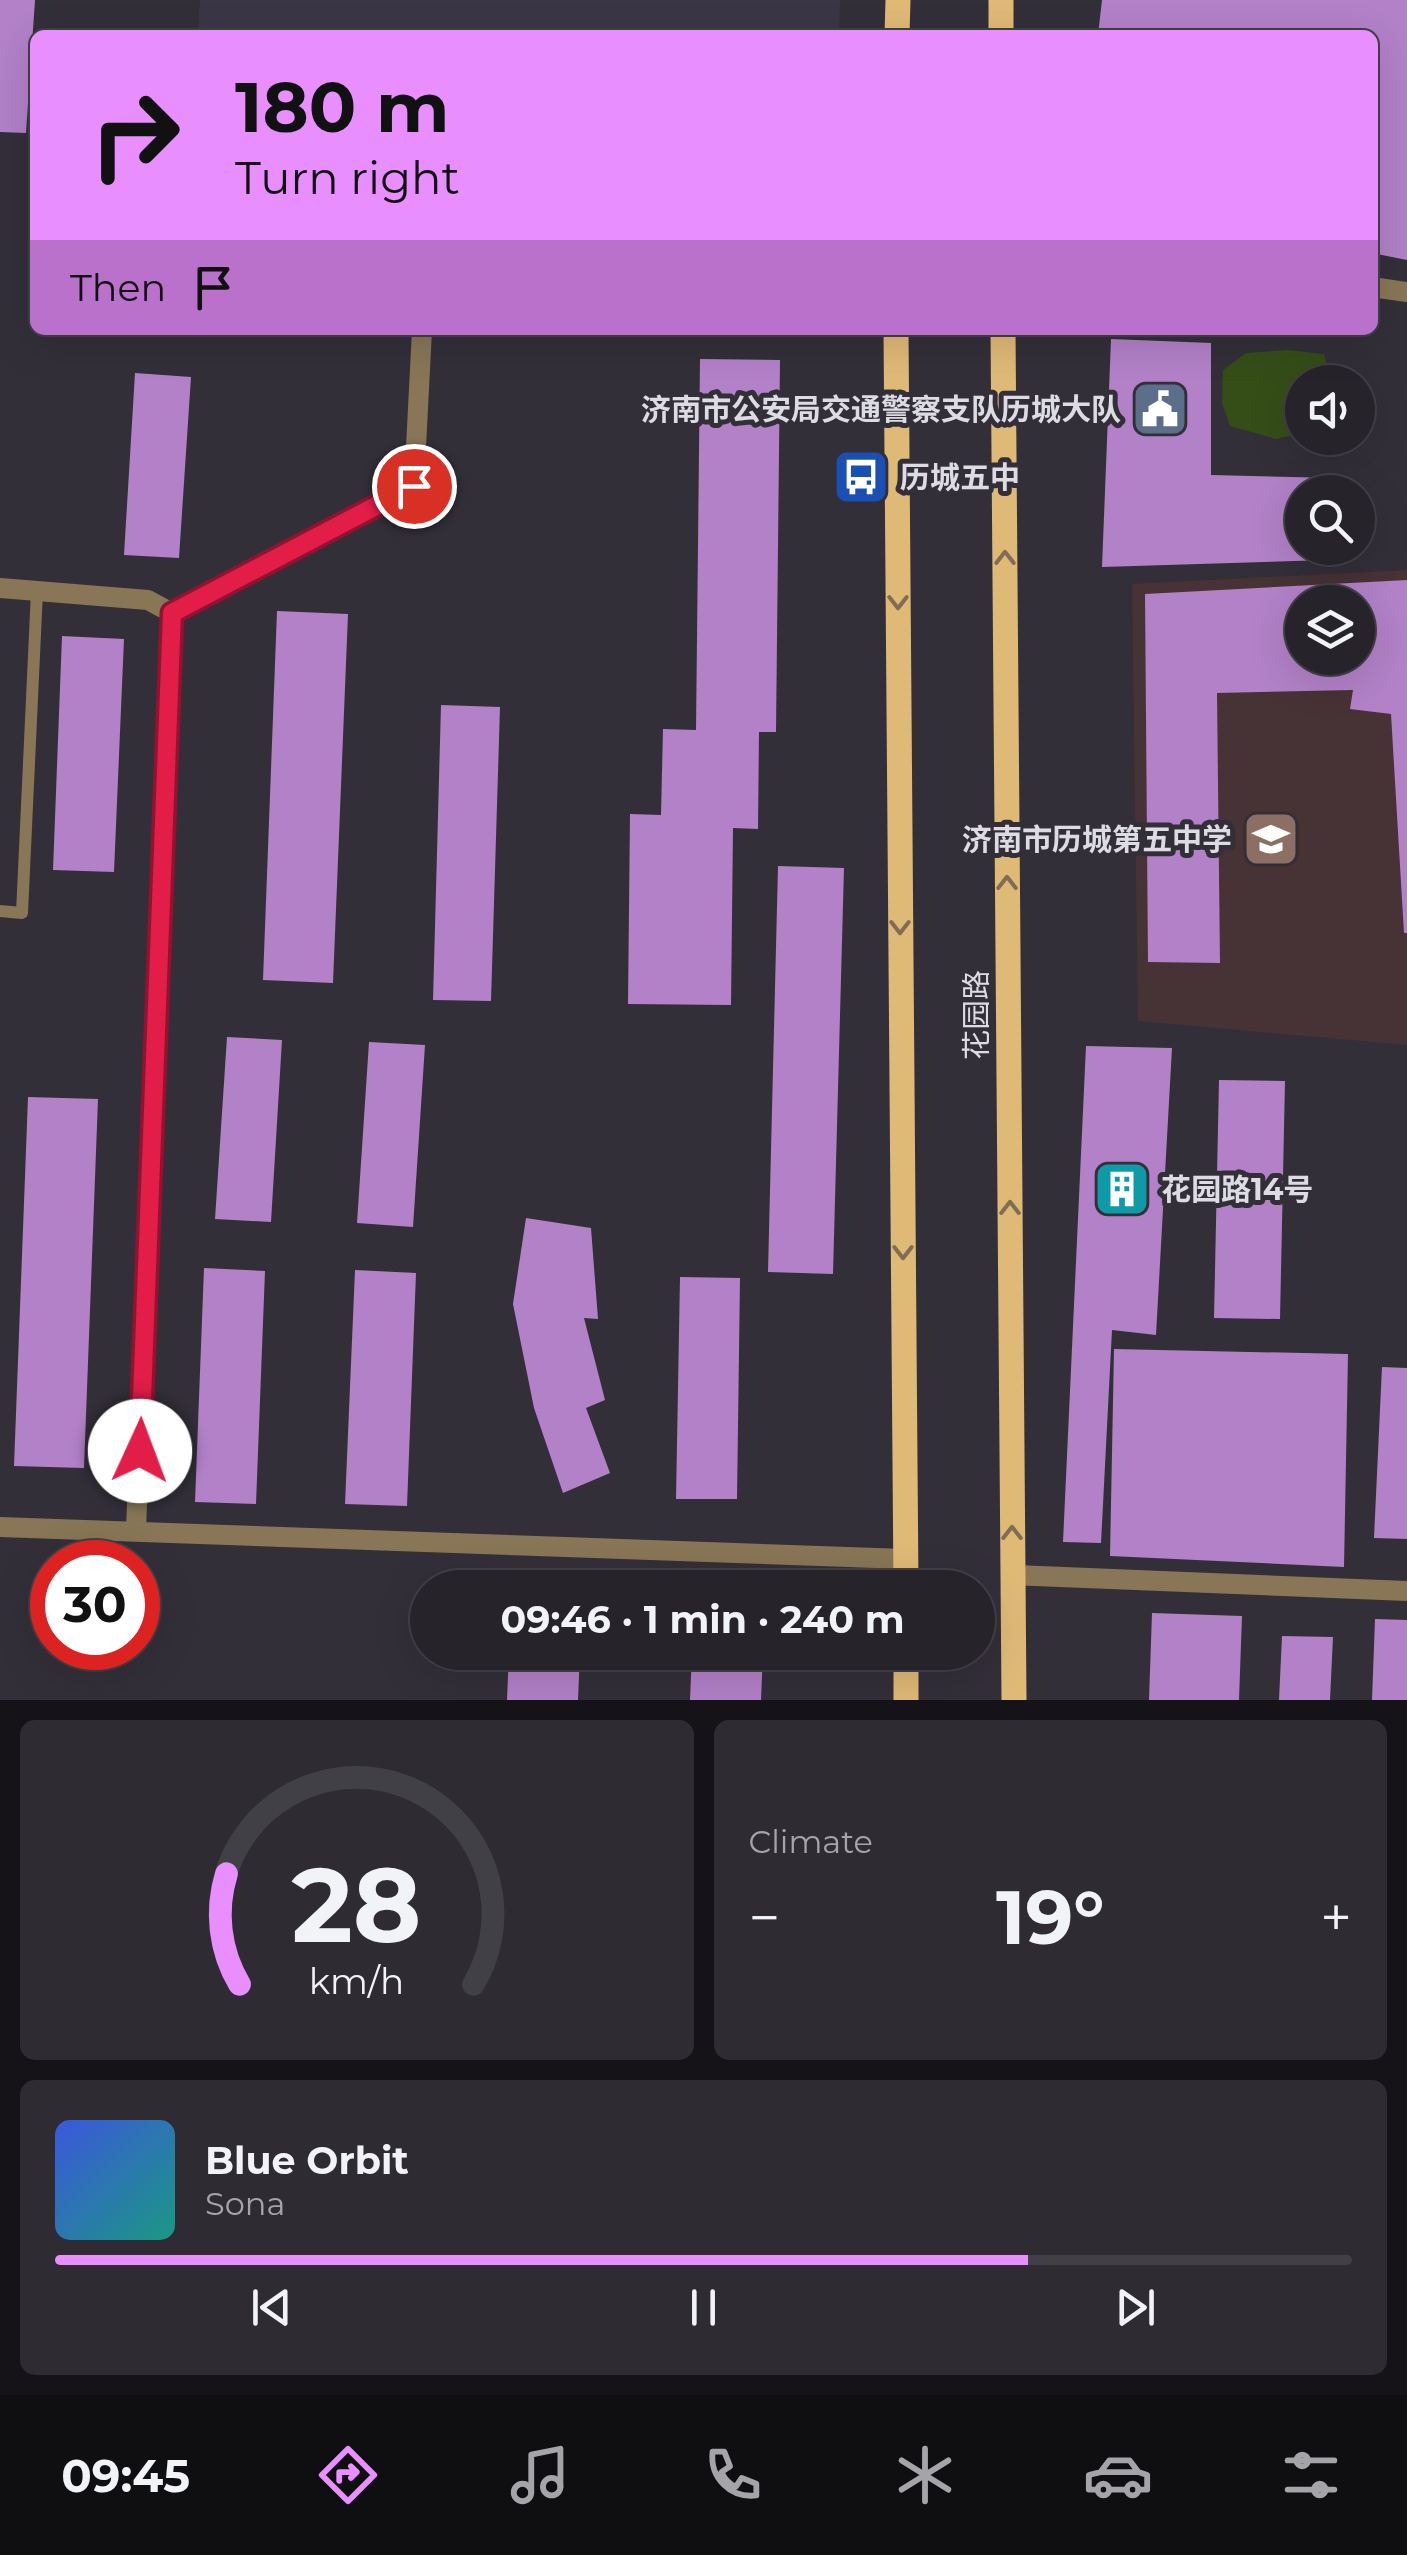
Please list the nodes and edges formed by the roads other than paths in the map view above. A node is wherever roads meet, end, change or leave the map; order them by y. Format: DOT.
graph roads {
  1 [pos="898,0"];
  2 [pos="1000,0"];
  3 [pos="898,30"];
  4 [pos="1001,30"];
  5 [pos="1378,288"];
  6 [pos="1407,292"];
  7 [pos="422,335"];
  8 [pos="896,335"];
  9 [pos="1003,335"];
  10 [pos="0,588"];
  11 [pos="38,591"];
  12 [pos="172,613"];
  13 [pos="0,911"];
  14 [pos="0,1527"];
  15 [pos="136,1530"];
  16 [pos="905,1559"];
  17 [pos="905,1570"];
  18 [pos="1012,1575"];
  19 [pos="1407,1591"];
  20 [pos="906,1670"];
  21 [pos="906,1700"];
  22 [pos="1014,1700"];
  1 -- 3 [label="main road"];
  2 -- 4 [label="main road"];
  5 -- 6 [label="street"];
  7 -- 12 [label="street"];
  8 -- 16 [label="main road, one-way"];
  18 -- 9 [label="main road, 花园路, one-way"];
  10 -- 11 [label="street"];
  11 -- 12 [label="street"];
  11 -- 13 [label="lane"];
  12 -- 15 [label="street"];
  14 -- 15 [label="street"];
  15 -- 16 [label="street"];
  16 -- 17 [label="main road"];
  18 -- 19 [label="street"];
  18 -- 22 [label="main road, 花园路"];
  20 -- 21 [label="main road"];
}
